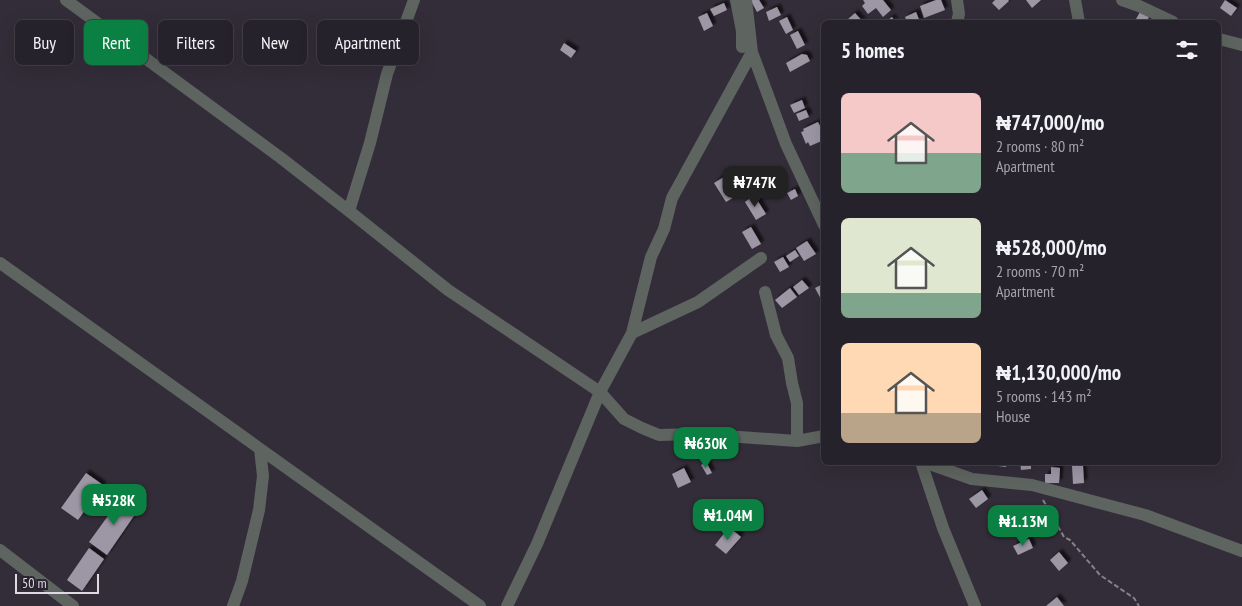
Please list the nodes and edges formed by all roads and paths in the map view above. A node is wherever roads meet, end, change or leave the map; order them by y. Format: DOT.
graph roads {
  1 [pos="66,0"];
  2 [pos="414,0"];
  3 [pos="736,0"];
  4 [pos="746,0"];
  5 [pos="957,0"];
  6 [pos="1075,0"];
  7 [pos="1122,0"];
  8 [pos="958,20"];
  9 [pos="1079,20"];
  10 [pos="1169,20"];
  11 [pos="1221,40"];
  12 [pos="1242,45"];
  13 [pos="747,50"];
  14 [pos="349,210"];
  15 [pos="821,219"];
  16 [pos="761,258"];
  17 [pos="0,264"];
  18 [pos="765,292"];
  19 [pos="632,333"];
  20 [pos="600,392"];
  21 [pos="821,436"];
  22 [pos="797,440"];
  23 [pos="260,449"];
  24 [pos="923,465"];
  25 [pos="931,465"];
  26 [pos="1032,485"];
  27 [pos="0,550"];
  28 [pos="1242,551"];
  29 [pos="73,606"];
  30 [pos="233,606"];
  31 [pos="480,606"];
  32 [pos="507,606"];
  33 [pos="975,606"];
  34 [pos="1139,606"];
  1 -- 14 [label="street"];
  2 -- 14 [label="street"];
  3 -- 13 [label="street"];
  4 -- 13 [label="street"];
  5 -- 8 [label="street"];
  6 -- 9 [label="street"];
  7 -- 10 [label="street"];
  11 -- 12 [label="street"];
  13 -- 15 [label="street"];
  13 -- 19 [label="street"];
  14 -- 20 [label="street"];
  16 -- 19 [label="street"];
  17 -- 23 [label="street"];
  18 -- 22 [label="street"];
  19 -- 20 [label="street"];
  20 -- 22 [label="street"];
  20 -- 32 [label="street"];
  21 -- 22 [label="street"];
  23 -- 30 [label="street"];
  23 -- 31 [label="street"];
  24 -- 33 [label="street"];
  25 -- 26 [label="street"];
  26 -- 28 [label="street"];
  26 -- 34 [label="path"];
  27 -- 29 [label="street"];
}
